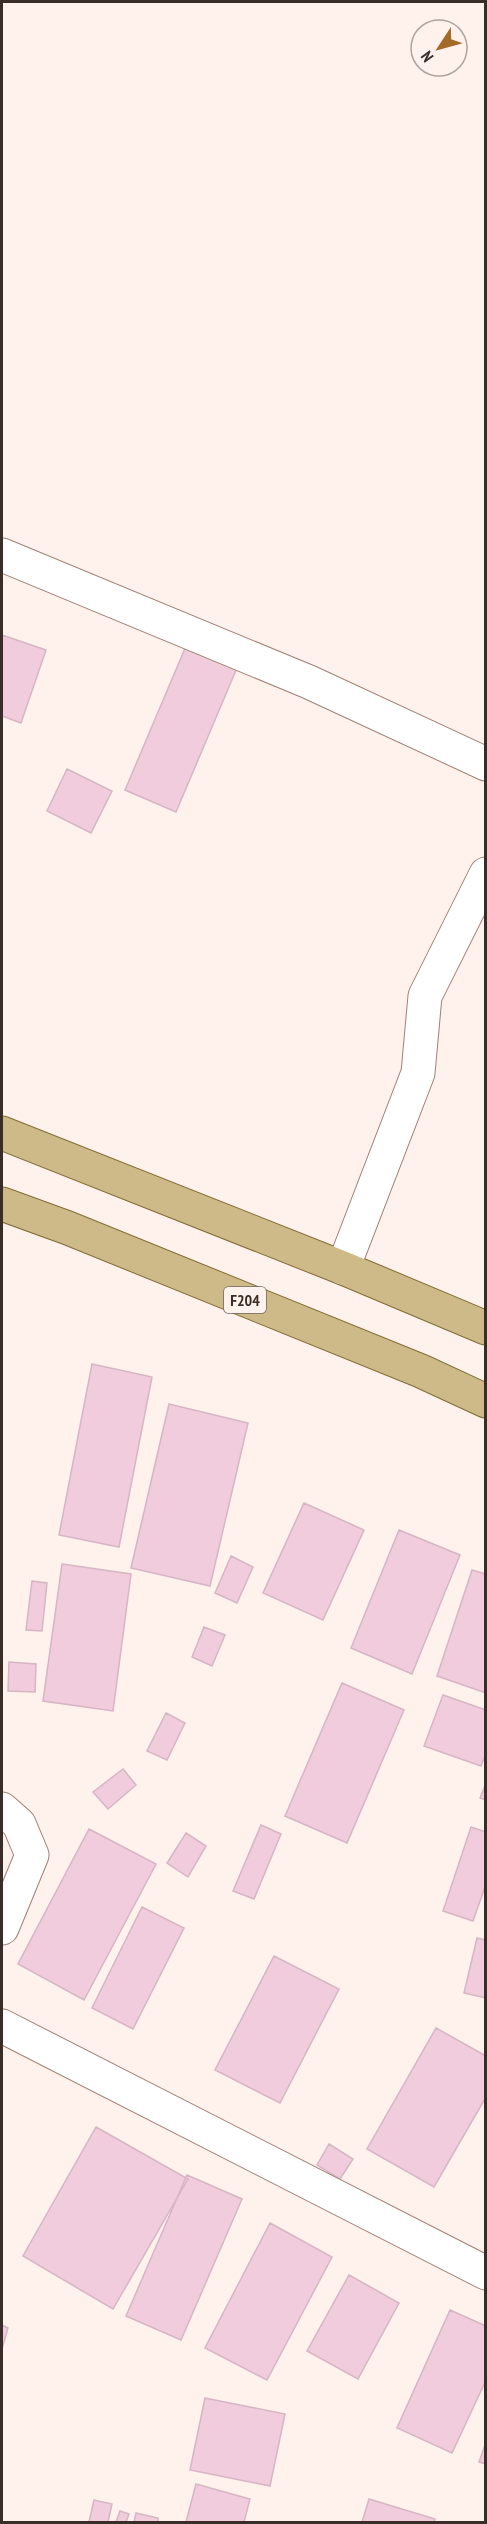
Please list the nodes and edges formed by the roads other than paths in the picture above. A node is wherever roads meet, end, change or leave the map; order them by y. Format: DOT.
graph roads {
  1 [pos="2,555"];
  2 [pos="486,764"];
  3 [pos="486,874"];
  4 [pos="2,1133"];
  5 [pos="2,1204"];
  6 [pos="343,1268"];
  7 [pos="486,1328"];
  8 [pos="486,1401"];
  9 [pos="2,1809"];
  10 [pos="2,1928"];
  11 [pos="2,2026"];
  12 [pos="486,2273"];
  1 -- 2 [label="street"];
  3 -- 6 [label="street"];
  4 -- 6 [label="main road"];
  5 -- 8 [label="main road, F204"];
  6 -- 7 [label="main road"];
  9 -- 10 [label="street"];
  11 -- 12 [label="street"];
}
